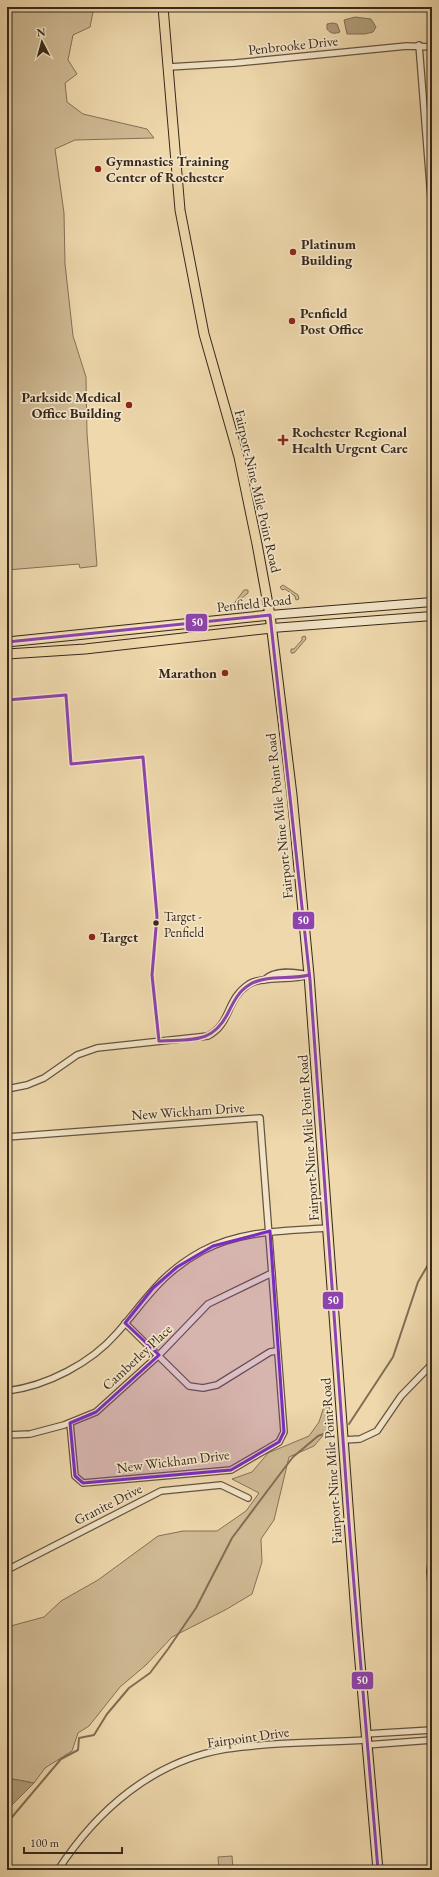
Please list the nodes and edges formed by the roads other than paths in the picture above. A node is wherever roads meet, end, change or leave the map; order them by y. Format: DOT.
graph roads {
  1 [pos="163,7"];
  2 [pos="419,46"];
  3 [pos="432,47"];
  4 [pos="169,67"];
  5 [pos="432,211"];
  6 [pos="432,602"];
  7 [pos="270,615"];
  8 [pos="432,616"];
  9 [pos="272,628"];
  10 [pos="7,642"];
  11 [pos="7,654"];
  12 [pos="309,975"];
  13 [pos="7,1089"];
  14 [pos="7,1137"];
  15 [pos="328,1228"];
  16 [pos="270,1231"];
  17 [pos="272,1273"];
  18 [pos="125,1323"];
  19 [pos="277,1351"];
  20 [pos="159,1355"];
  21 [pos="432,1364"];
  22 [pos="7,1391"];
  23 [pos="70,1423"];
  24 [pos="7,1435"];
  25 [pos="344,1440"];
  26 [pos="248,1498"];
  27 [pos="432,1557"];
  28 [pos="7,1570"];
  29 [pos="432,1592"];
  30 [pos="432,1730"];
  31 [pos="366,1740"];
  32 [pos="432,1740"];
  33 [pos="58,1870"];
  34 [pos="378,1870"];
  1 -- 4 [label="main road, Fairport-Nine Mile Point Road"];
  2 -- 3 [label="street, Penbrooke Drive"];
  2 -- 4 [label="street, Penbrooke Drive"];
  2 -- 5 [label="street"];
  4 -- 7 [label="main road, Fairport-Nine Mile Point Road"];
  6 -- 7 [label="main road, Penfield Road"];
  7 -- 9 [label="main road, Fairport-Nine Mile Point Road"];
  7 -- 10 [label="main road, Penfield Road"];
  8 -- 9 [label="main road, Penfield Road"];
  9 -- 11 [label="main road, Penfield Road"];
  9 -- 12 [label="main road, Fairport-Nine Mile Point Road"];
  12 -- 13 [label="street"];
  12 -- 15 [label="main road, Fairport-Nine Mile Point Road"];
  14 -- 16 [label="street, New Wickham Drive"];
  15 -- 16 [label="street"];
  15 -- 25 [label="main road, Fairport-Nine Mile Point Road"];
  16 -- 17 [label="street, New Wickham Drive"];
  16 -- 18 [label="street"];
  17 -- 19 [label="street, New Wickham Drive"];
  17 -- 20 [label="street, Camberley Place"];
  18 -- 20 [label="street"];
  18 -- 22 [label="street"];
  19 -- 20 [label="street"];
  19 -- 23 [label="street, New Wickham Drive"];
  20 -- 23 [label="street, Camberley Place"];
  21 -- 25 [label="street"];
  23 -- 24 [label="street, Camberley Place"];
  25 -- 31 [label="main road, Fairport-Nine Mile Point Road"];
  26 -- 28 [label="street, Granite Drive"];
  27 -- 29 [label="street"];
  30 -- 31 [label="street"];
  31 -- 32 [label="street"];
  31 -- 33 [label="street, Fairpoint Drive"];
  31 -- 34 [label="main road, Fairport-Nine Mile Point Road"];
}
